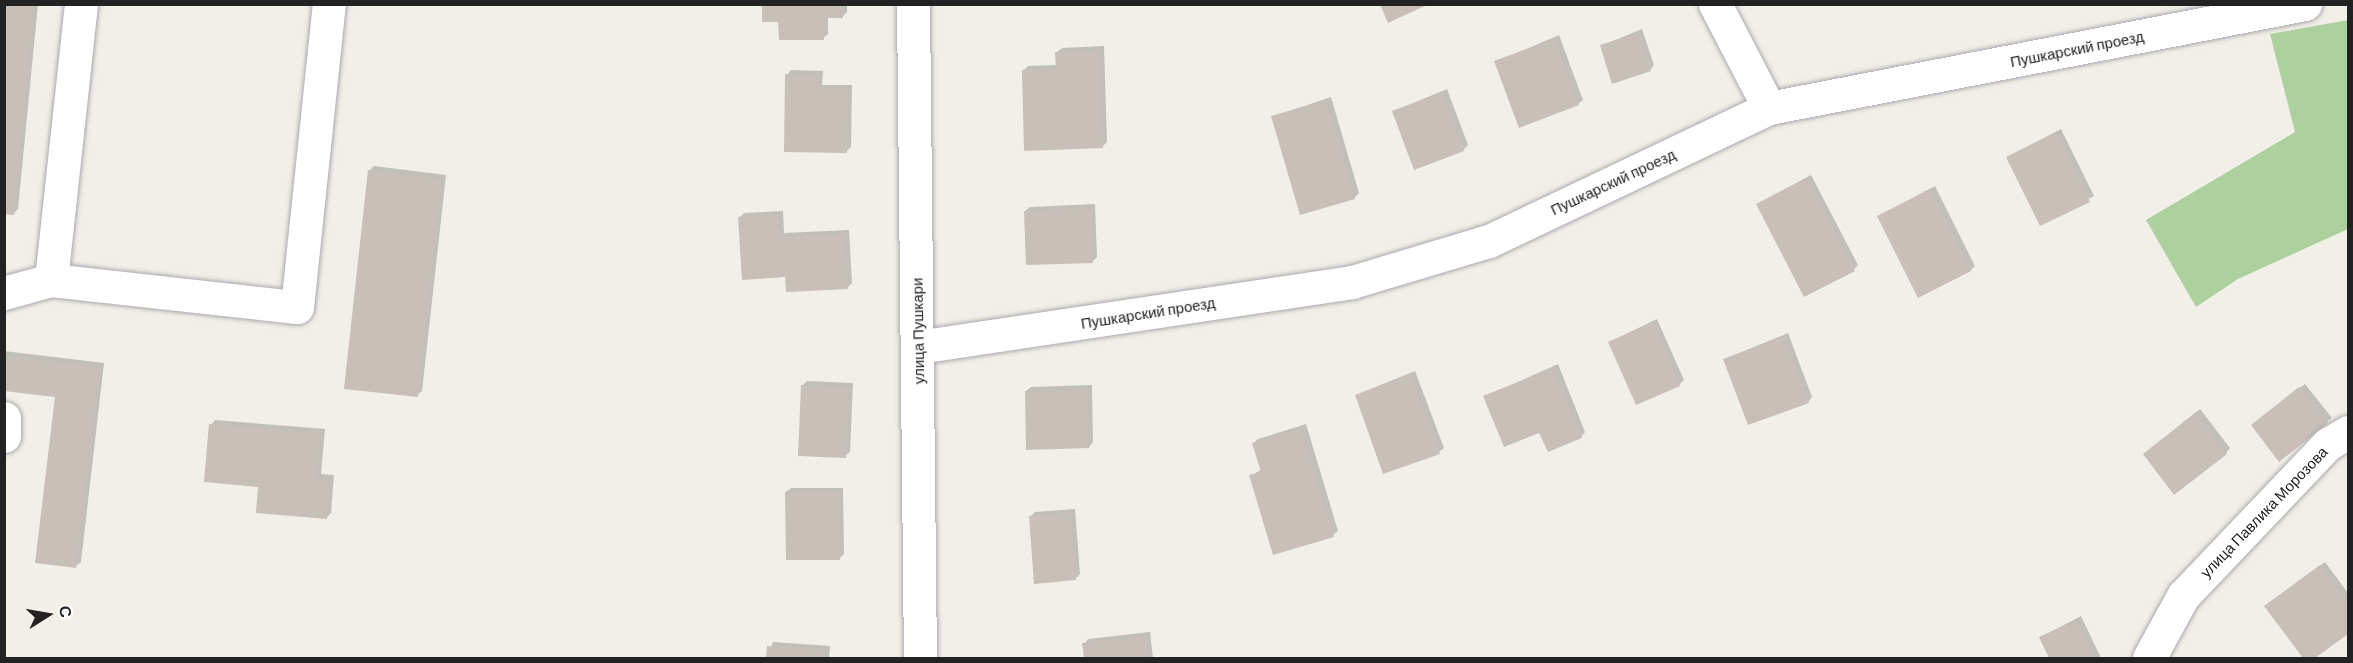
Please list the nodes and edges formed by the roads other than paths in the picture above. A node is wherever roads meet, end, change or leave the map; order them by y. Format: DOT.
graph roads {
  1 [pos="81,4"];
  2 [pos="329,4"];
  3 [pos="913,4"];
  4 [pos="1715,4"];
  5 [pos="2305,4"];
  6 [pos="1769,108"];
  7 [pos="51,280"];
  8 [pos="4,292"];
  9 [pos="918,347"];
  10 [pos="4,418"];
  11 [pos="2349,432"];
  12 [pos="4,436"];
  13 [pos="920,658"];
  14 [pos="2148,658"];
  1 -- 7 [label="street"];
  2 -- 7 [label="street"];
  3 -- 9 [label="street, улица Пушкари"];
  4 -- 6 [label="street"];
  5 -- 6 [label="street, Пушкарский проезд"];
  6 -- 9 [label="street, Пушкарский проезд"];
  7 -- 8 [label="street"];
  9 -- 13 [label="street, улица Пушкари"];
  10 -- 12 [label="street"];
  11 -- 14 [label="street, улица Павлика Морозова"];
}
